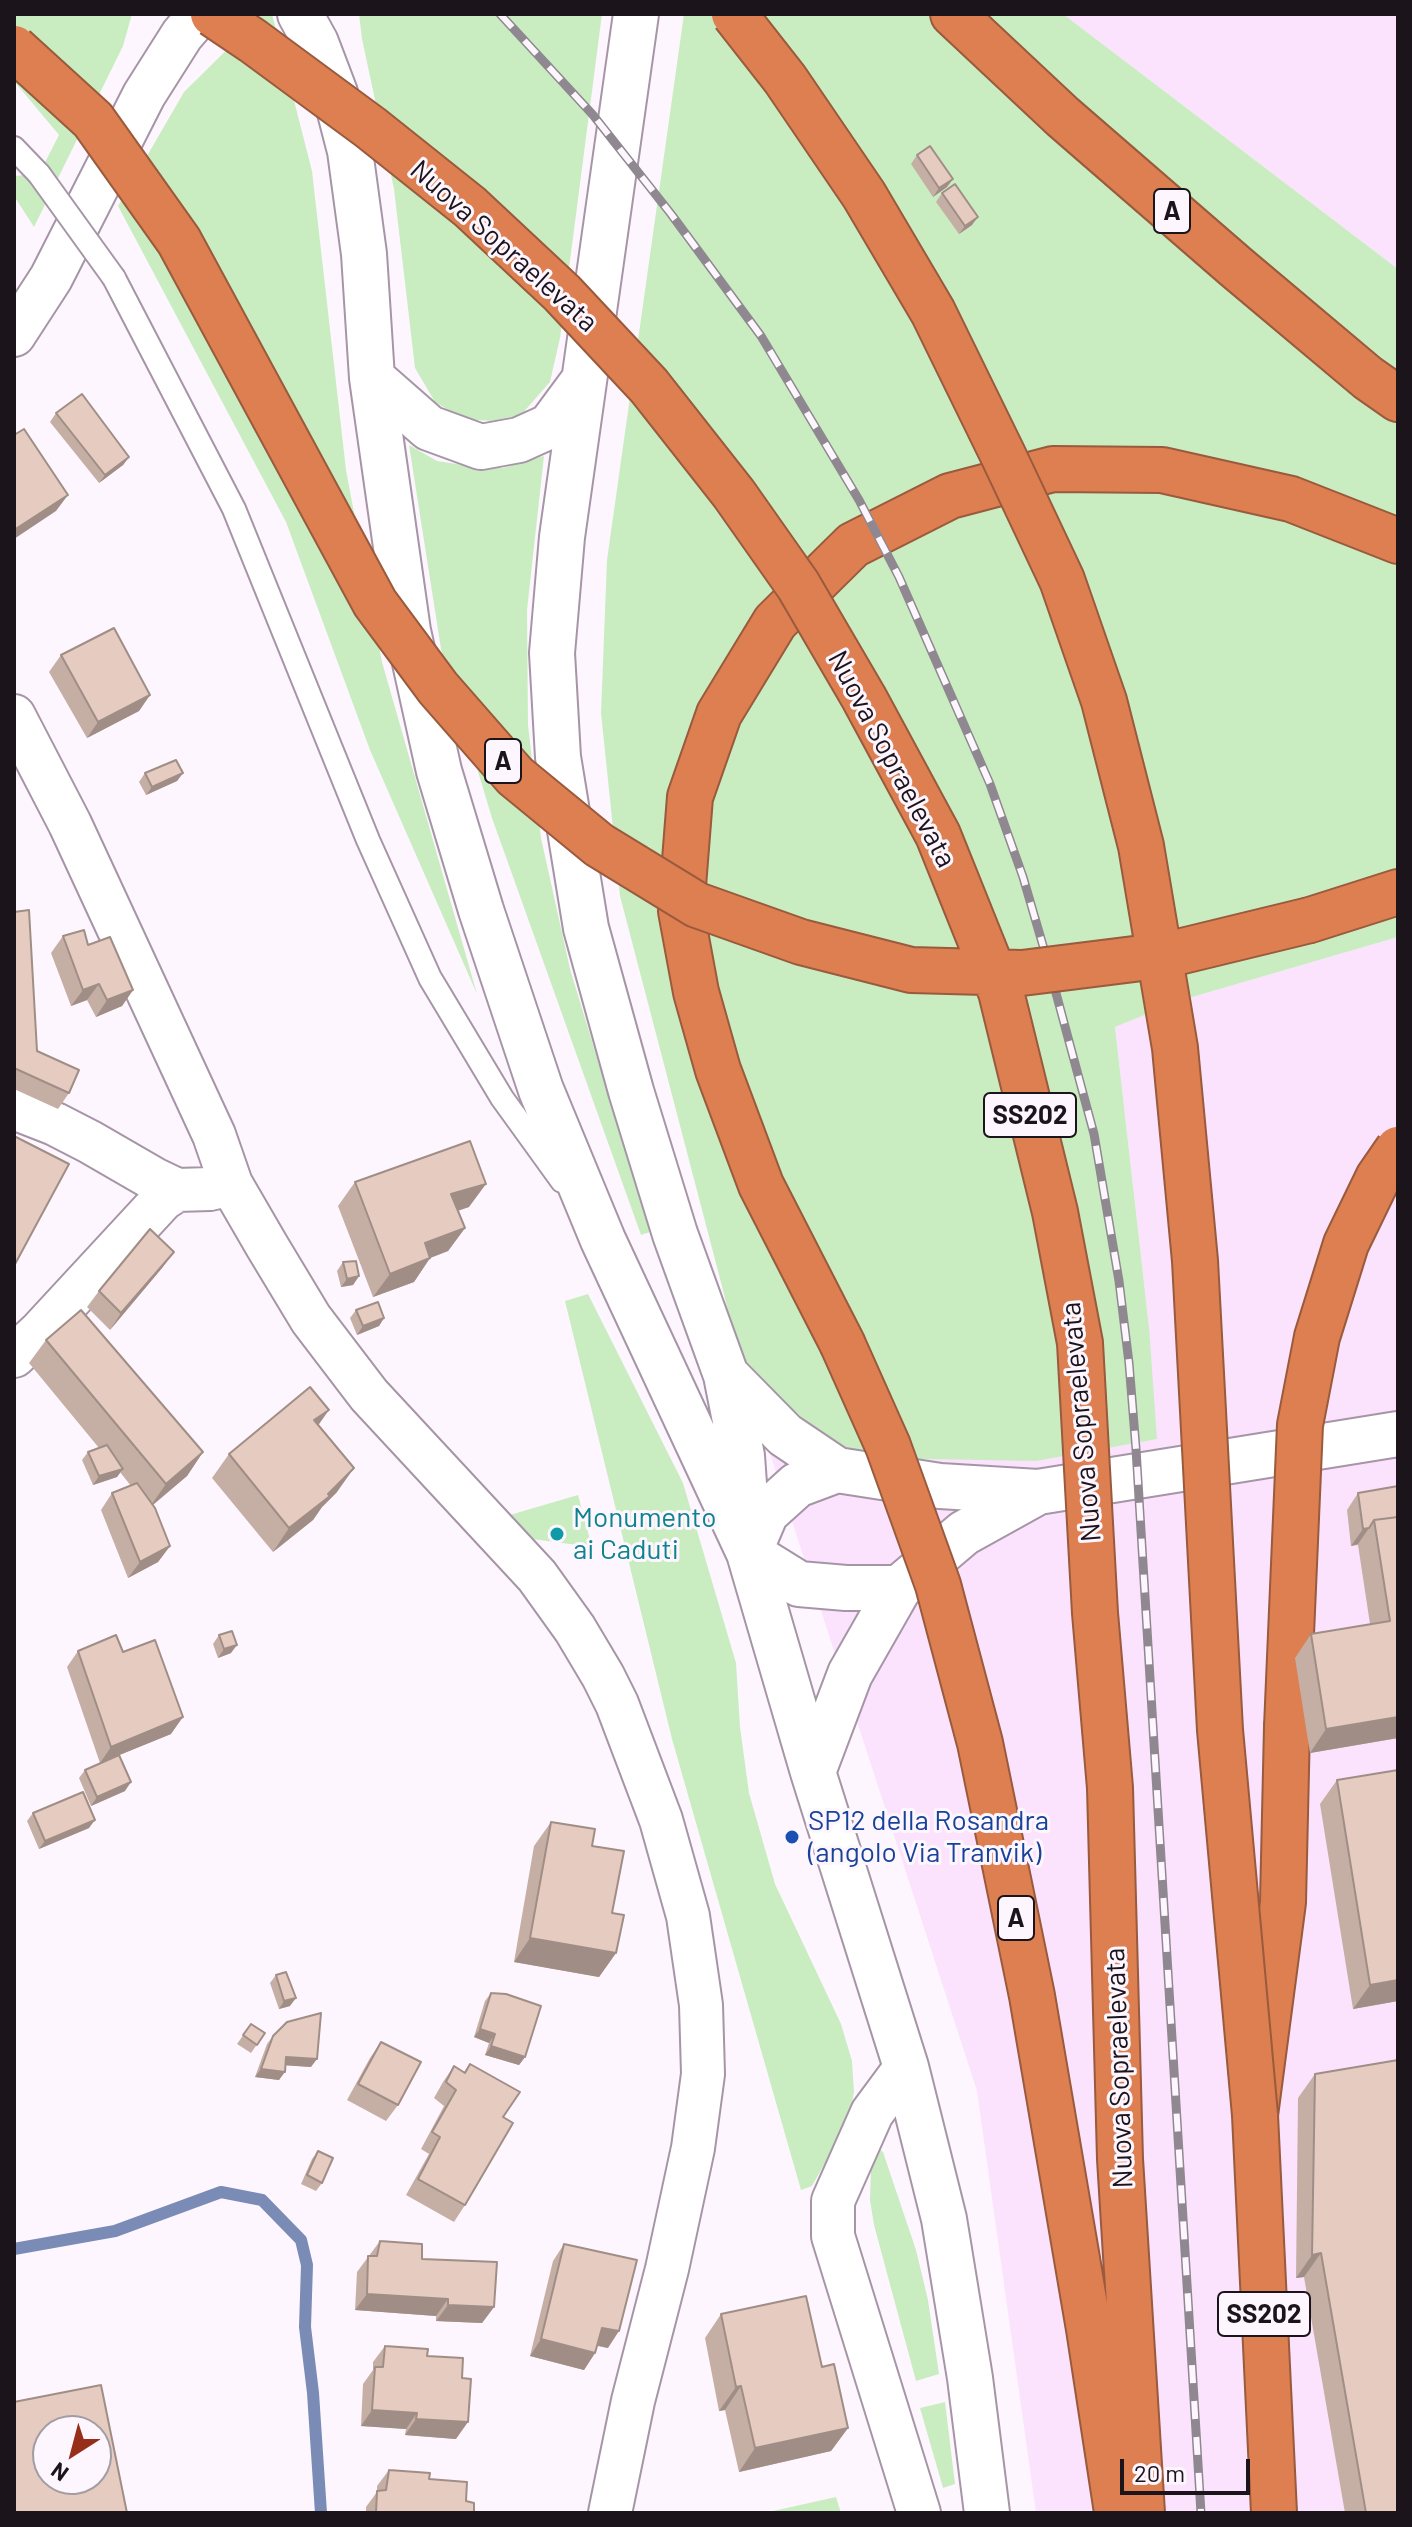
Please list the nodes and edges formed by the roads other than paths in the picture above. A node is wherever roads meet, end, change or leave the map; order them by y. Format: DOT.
graph roads {
  1 [pos="200,14"];
  2 [pos="213,14"];
  3 [pos="300,14"];
  4 [pos="636,14"];
  5 [pos="734,14"];
  6 [pos="953,14"];
  7 [pos="14,48"];
  8 [pos="14,148"];
  9 [pos="14,335"];
  10 [pos="372,378"];
  11 [pos="585,379"];
  12 [pos="1398,399"];
  13 [pos="1398,541"];
  14 [pos="14,716"];
  15 [pos="1398,892"];
  16 [pos="14,1108"];
  17 [pos="1398,1149"];
  18 [pos="231,1184"];
  19 [pos="177,1190"];
  20 [pos="603,1240"];
  21 [pos="14,1356"];
  22 [pos="726,1375"];
  23 [pos="1398,1434"];
  24 [pos="837,1470"];
  25 [pos="1038,1492"];
  26 [pos="749,1553"];
  27 [pos="899,1588"];
  28 [pos="813,1772"];
  29 [pos="906,2067"];
  30 [pos="1255,2115"];
  31 [pos="610,2513"];
  32 [pos="919,2513"];
  33 [pos="987,2513"];
  34 [pos="1117,2513"];
  35 [pos="1142,2513"];
  36 [pos="1274,2513"];
  1 -- 9 [label="street"];
  2 -- 35 [label="highway, Nuova Sopraelevata / SS202, bridge"];
  3 -- 10 [label="main road"];
  4 -- 11 [label="main road"];
  5 -- 30 [label="highway, SS202, bridge"];
  6 -- 12 [label="highway, A"];
  7 -- 15 [label="highway, A, bridge"];
  8 -- 20 [label="lane, bridge"];
  10 -- 11 [label="main road"];
  10 -- 20 [label="main road"];
  11 -- 22 [label="main road"];
  13 -- 34 [label="highway, A, bridge"];
  14 -- 18 [label="street"];
  16 -- 19 [label="street"];
  17 -- 30 [label="highway, bridge"];
  18 -- 19 [label="street"];
  18 -- 31 [label="street"];
  19 -- 21 [label="street"];
  20 -- 26 [label="main road"];
  22 -- 24 [label="main road"];
  22 -- 26 [label="main road"];
  23 -- 25 [label="main road"];
  24 -- 25 [label="main road"];
  24 -- 26 [label="main road"];
  25 -- 27 [label="main road"];
  26 -- 27 [label="main road"];
  26 -- 28 [label="main road"];
  27 -- 28 [label="main road"];
  28 -- 29 [label="main road"];
  29 -- 32 [label="street"];
  29 -- 33 [label="main road"];
  30 -- 36 [label="highway, SS202"];
}
